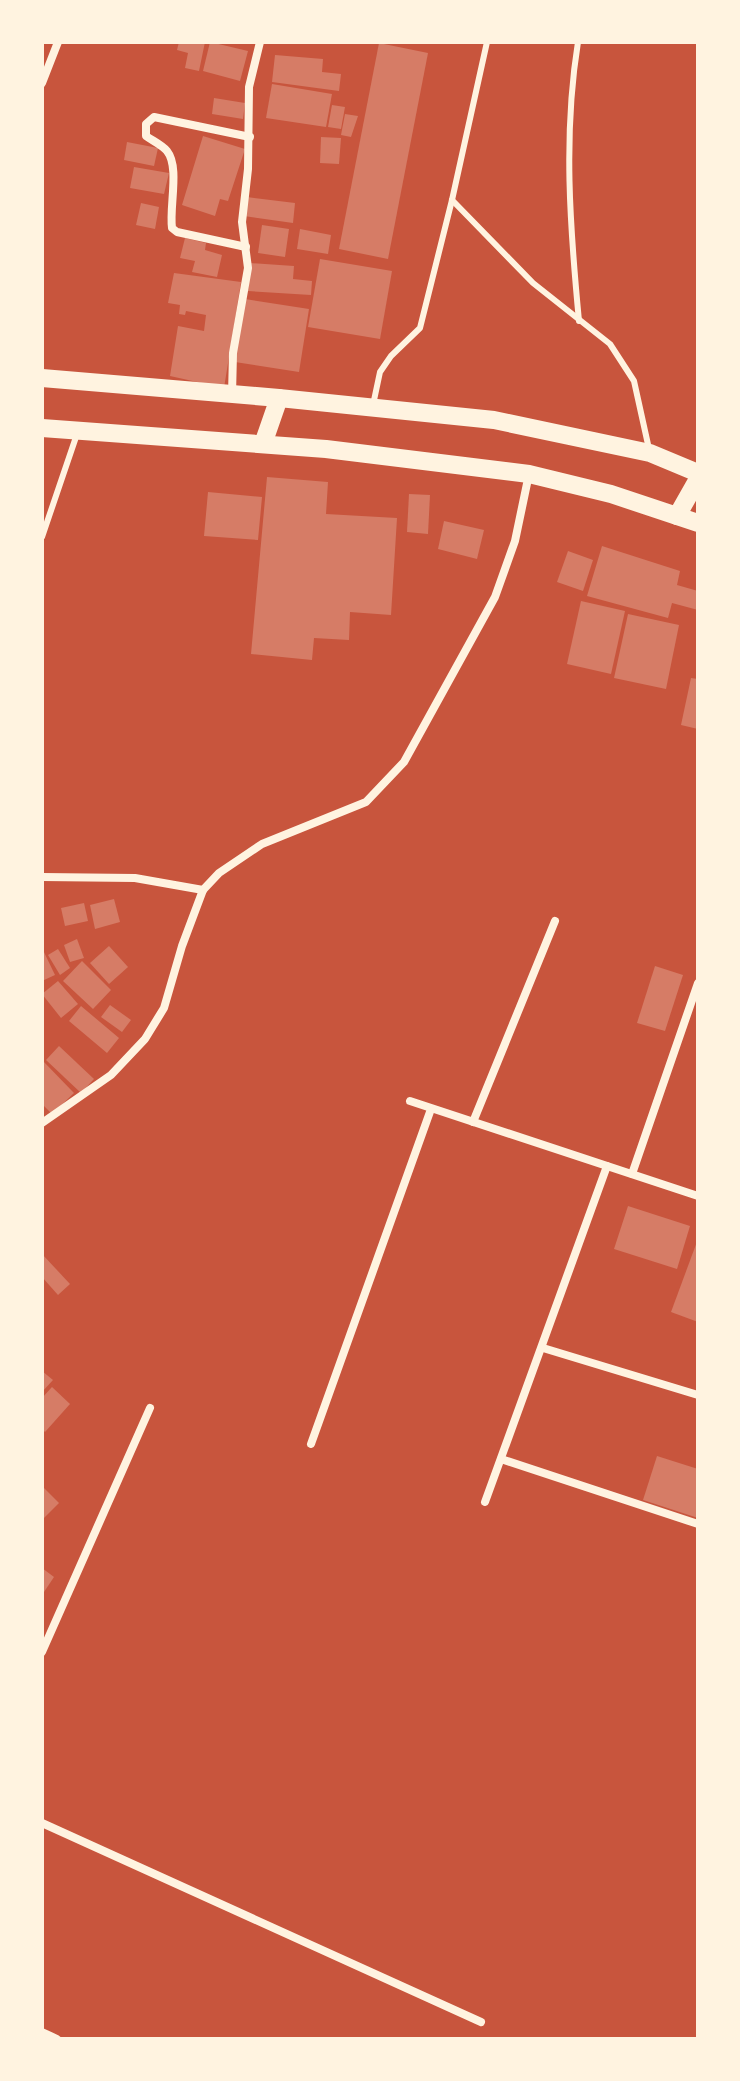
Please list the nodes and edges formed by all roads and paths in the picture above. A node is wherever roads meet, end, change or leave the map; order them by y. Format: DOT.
graph roads {
  1 [pos="58,42"];
  2 [pos="260,42"];
  3 [pos="487,42"];
  4 [pos="578,42"];
  5 [pos="42,83"];
  6 [pos="250,137"];
  7 [pos="452,200"];
  8 [pos="246,247"];
  9 [pos="579,321"];
  10 [pos="42,378"];
  11 [pos="232,396"];
  12 [pos="279,398"];
  13 [pos="372,409"];
  14 [pos="42,428"];
  15 [pos="78,430"];
  16 [pos="263,444"];
  17 [pos="650,453"];
  18 [pos="698,473"];
  19 [pos="529,474"];
  20 [pos="698,479"];
  21 [pos="677,516"];
  22 [pos="698,523"];
  23 [pos="42,537"];
  24 [pos="42,877"];
  25 [pos="203,890"];
  26 [pos="555,921"];
  27 [pos="698,983"];
  28 [pos="410,1101"];
  29 [pos="431,1109"];
  30 [pos="473,1122"];
  31 [pos="42,1123"];
  32 [pos="607,1166"];
  33 [pos="632,1174"];
  34 [pos="698,1196"];
  35 [pos="543,1348"];
  36 [pos="698,1395"];
  37 [pos="150,1408"];
  38 [pos="311,1444"];
  39 [pos="501,1459"];
  40 [pos="485,1502"];
  41 [pos="698,1524"];
  42 [pos="42,1652"];
  43 [pos="42,1823"];
  44 [pos="481,2022"];
  45 [pos="42,2032"];
  46 [pos="57,2039"];
  1 -- 5 [label="street"];
  2 -- 6 [label="street"];
  3 -- 7 [label="lane"];
  4 -- 9 [label="lane"];
  6 -- 8 [label="street"];
  6 -- 8 [label="street"];
  7 -- 9 [label="lane"];
  7 -- 13 [label="lane"];
  8 -- 11 [label="street"];
  9 -- 17 [label="lane"];
  10 -- 11 [label="main road"];
  11 -- 12 [label="main road"];
  12 -- 13 [label="main road"];
  12 -- 16 [label="main road"];
  13 -- 17 [label="main road"];
  14 -- 15 [label="main road"];
  15 -- 16 [label="main road"];
  15 -- 23 [label="lane"];
  16 -- 19 [label="main road"];
  17 -- 18 [label="main road"];
  19 -- 21 [label="main road"];
  19 -- 25 [label="street"];
  20 -- 21 [label="main road"];
  21 -- 22 [label="main road"];
  24 -- 25 [label="street"];
  25 -- 31 [label="street"];
  26 -- 30 [label="street"];
  27 -- 33 [label="street"];
  28 -- 29 [label="street"];
  29 -- 30 [label="street"];
  29 -- 38 [label="street"];
  30 -- 32 [label="street"];
  32 -- 33 [label="street"];
  32 -- 35 [label="street"];
  33 -- 34 [label="street"];
  35 -- 36 [label="street"];
  35 -- 39 [label="street"];
  37 -- 42 [label="street"];
  39 -- 40 [label="street"];
  39 -- 41 [label="street"];
  43 -- 44 [label="street"];
  45 -- 46 [label="street"];
}
